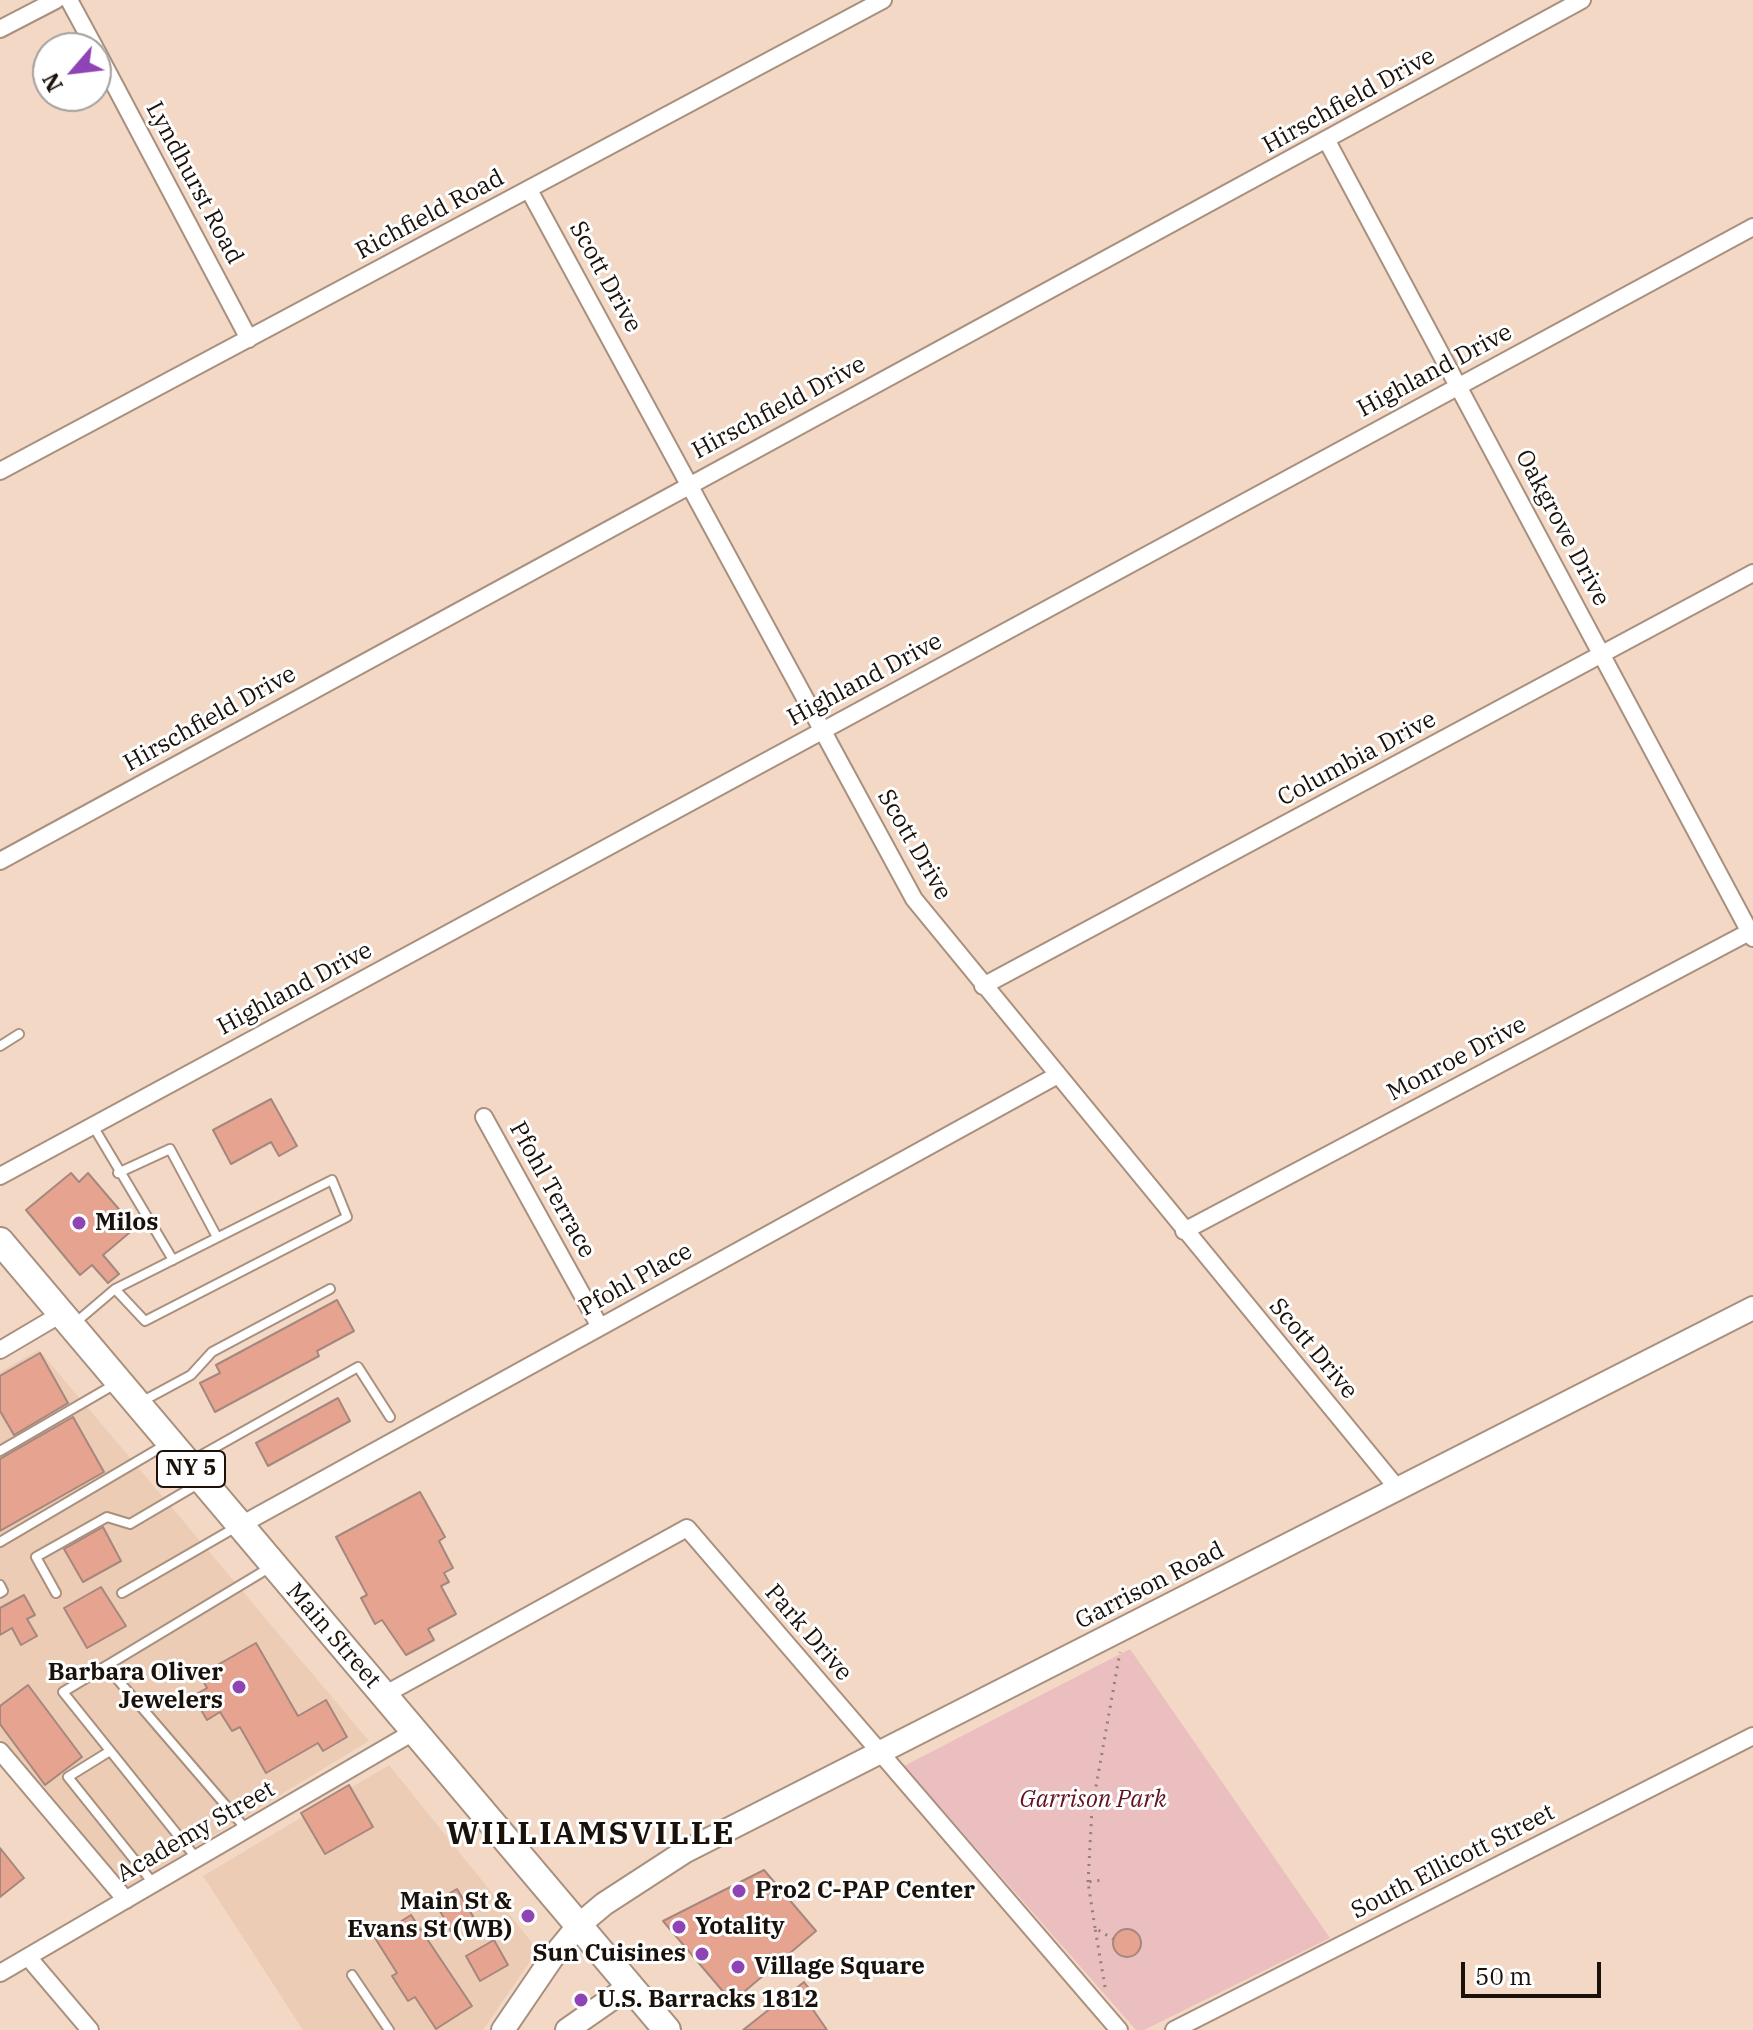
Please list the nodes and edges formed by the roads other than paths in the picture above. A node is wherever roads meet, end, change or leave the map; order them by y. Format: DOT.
graph roads {
  1 [pos="56,0"];
  2 [pos="69,0"];
  3 [pos="883,0"];
  4 [pos="1582,0"];
  5 [pos="0,29"];
  6 [pos="86,32"];
  7 [pos="112,81"];
  8 [pos="1327,141"];
  9 [pos="529,190"];
  10 [pos="1753,227"];
  11 [pos="249,339"];
  12 [pos="1459,385"];
  13 [pos="0,471"];
  14 [pos="690,484"];
  15 [pos="1753,573"];
  16 [pos="1602,655"];
  17 [pos="823,730"];
  18 [pos="0,861"];
  19 [pos="1752,934"];
  20 [pos="983,986"];
  21 [pos="19,1034"];
  22 [pos="0,1046"];
  23 [pos="1056,1076"];
  24 [pos="484,1117"];
  25 [pos="93,1126"];
  26 [pos="118,1173"];
  27 [pos="0,1176"];
  28 [pos="1184,1231"];
  29 [pos="217,1237"];
  30 [pos="0,1241"];
  31 [pos="173,1260"];
  32 [pos="115,1289"];
  33 [pos="330,1289"];
  34 [pos="1753,1308"];
  35 [pos="66,1320"];
  36 [pos="600,1327"];
  37 [pos="0,1350"];
  38 [pos="118,1382"];
  39 [pos="137,1404"];
  40 [pos="390,1417"];
  41 [pos="169,1443"];
  42 [pos="0,1451"];
  43 [pos="194,1472"];
  44 [pos="1398,1489"];
  45 [pos="239,1526"];
  46 [pos="0,1542"];
  47 [pos="273,1565"];
  48 [pos="0,1585"];
  49 [pos="0,1593"];
  50 [pos="56,1593"];
  51 [pos="122,1593"];
  52 [pos="106,1666"];
  53 [pos="384,1695"];
  54 [pos="415,1731"];
  55 [pos="1753,1736"];
  56 [pos="0,1751"];
  57 [pos="110,1751"];
  58 [pos="879,1752"];
  59 [pos="247,1830"];
  60 [pos="197,1859"];
  61 [pos="154,1884"];
  62 [pos="126,1900"];
  63 [pos="579,1925"];
  64 [pos="28,1957"];
  65 [pos="0,1973"];
  66 [pos="352,1975"];
  67 [pos="630,1986"];
  68 [pos="90,2030"];
  69 [pos="389,2030"];
  70 [pos="503,2030"];
  71 [pos="567,2030"];
  72 [pos="667,2030"];
  73 [pos="1119,2030"];
  74 [pos="1174,2030"];
  1 -- 5 [label="street"];
  2 -- 6 [label="street, Lyndhurst Road"];
  3 -- 9 [label="street, Richfield Road"];
  4 -- 8 [label="street, Hirschfield Drive"];
  7 -- 11 [label="street, Lyndhurst Road"];
  8 -- 12 [label="street, Oakgrove Drive"];
  8 -- 14 [label="street, Hirschfield Drive"];
  9 -- 11 [label="street, Richfield Road"];
  9 -- 14 [label="street, Scott Drive"];
  10 -- 12 [label="street, Highland Drive"];
  11 -- 13 [label="street, Richfield Road"];
  12 -- 16 [label="street, Oakgrove Drive"];
  12 -- 17 [label="street, Highland Drive"];
  14 -- 17 [label="street, Scott Drive"];
  14 -- 18 [label="street, Hirschfield Drive"];
  15 -- 16 [label="street, Columbia Drive"];
  16 -- 19 [label="street, Oakgrove Drive"];
  16 -- 20 [label="street, Columbia Drive"];
  17 -- 20 [label="street, Scott Drive"];
  17 -- 25 [label="street, Highland Drive"];
  19 -- 28 [label="street, Monroe Drive"];
  20 -- 23 [label="street, Scott Drive"];
  21 -- 22 [label="lane"];
  23 -- 28 [label="street, Scott Drive"];
  23 -- 36 [label="street, Pfohl Place"];
  24 -- 36 [label="street, Pfohl Terrace"];
  25 -- 26 [label="lane"];
  25 -- 27 [label="street, Highland Drive"];
  26 -- 29 [label="lane"];
  26 -- 31 [label="lane"];
  28 -- 44 [label="street, Scott Drive"];
  29 -- 31 [label="lane"];
  29 -- 32 [label="lane"];
  30 -- 35 [label="main road, Main Street / NY 5"];
  31 -- 32 [label="lane"];
  32 -- 35 [label="lane"];
  33 -- 39 [label="lane"];
  34 -- 44 [label="street, Garrison Road"];
  35 -- 37 [label="street"];
  35 -- 38 [label="main road, Main Street / NY 5"];
  36 -- 45 [label="street, Pfohl Place"];
  38 -- 39 [label="main road, Main Street / NY 5"];
  38 -- 42 [label="lane"];
  39 -- 41 [label="main road, Main Street / NY 5"];
  40 -- 43 [label="lane"];
  41 -- 43 [label="main road, Main Street / NY 5"];
  41 -- 46 [label="lane"];
  43 -- 45 [label="main road, Main Street / NY 5"];
  43 -- 50 [label="lane"];
  44 -- 58 [label="street, Garrison Road"];
  45 -- 47 [label="main road, Main Street / NY 5"];
  45 -- 51 [label="lane"];
  47 -- 52 [label="lane"];
  47 -- 53 [label="main road, Main Street / NY 5"];
  48 -- 49 [label="lane"];
  52 -- 57 [label="lane"];
  52 -- 59 [label="lane"];
  53 -- 54 [label="main road, Main Street / NY 5"];
  53 -- 58 [label="street, Park Drive"];
  54 -- 59 [label="street, Academy Street"];
  54 -- 63 [label="main road, Main Street / NY 5"];
  55 -- 74 [label="street, South Ellicott Street"];
  56 -- 62 [label="street"];
  57 -- 60 [label="lane"];
  57 -- 61 [label="lane"];
  58 -- 63 [label="street, Garrison Road"];
  58 -- 73 [label="street, Park Drive"];
  59 -- 60 [label="street, Academy Street"];
  60 -- 61 [label="street, Academy Street"];
  61 -- 62 [label="street, Academy Street"];
  62 -- 64 [label="street, Academy Street"];
  63 -- 67 [label="main road, Main Street / NY 5"];
  63 -- 70 [label="street, Garrison Road"];
  64 -- 65 [label="street, Academy Street"];
  64 -- 68 [label="street"];
  66 -- 69 [label="lane"];
  67 -- 71 [label="street"];
  67 -- 72 [label="main road, Main Street / NY 5"];
}
